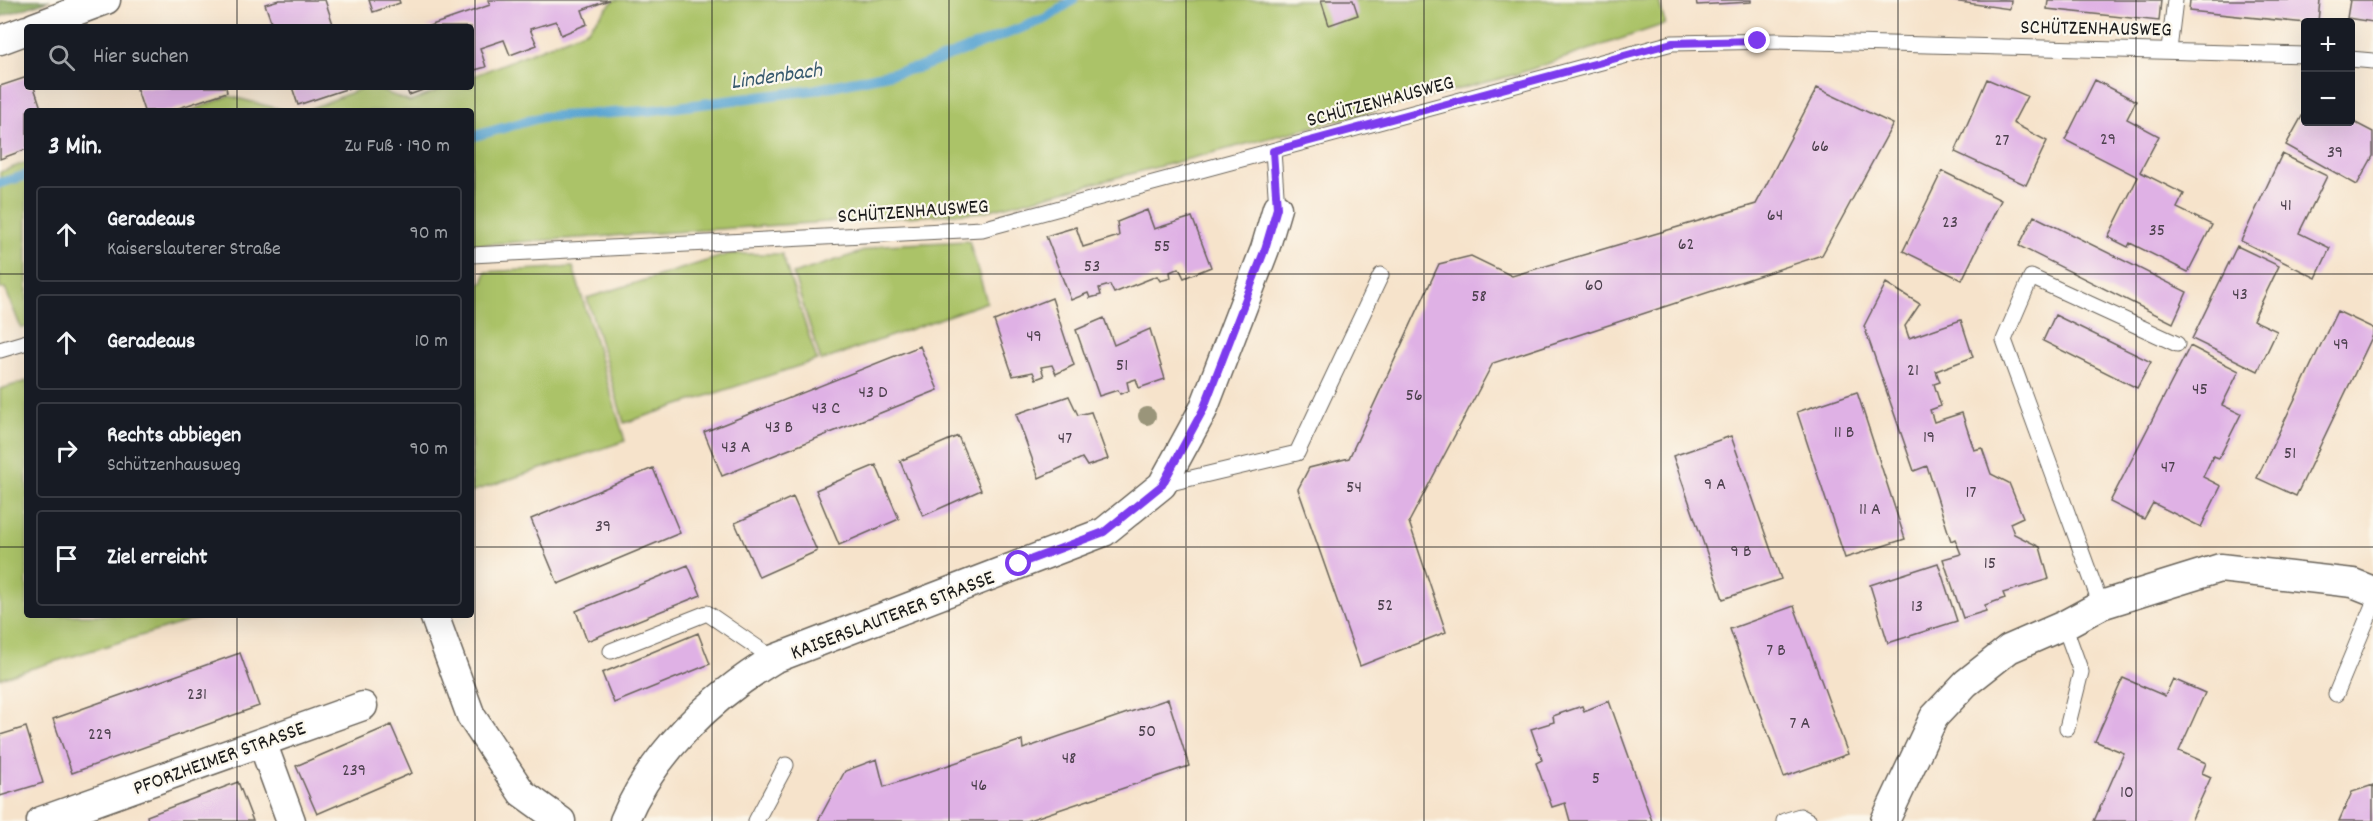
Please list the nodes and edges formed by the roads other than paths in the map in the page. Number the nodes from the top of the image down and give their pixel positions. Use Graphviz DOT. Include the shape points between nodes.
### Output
graph roads {
  1 [pos="106,0"];
  2 [pos="2175,0"];
  3 [pos="42,24"];
  4 [pos="24,31"];
  5 [pos="0,40"];
  6 [pos="2169,50"];
  7 [pos="2301,55"];
  8 [pos="2355,60"];
  9 [pos="2373,62"];
  10 [pos="1273,151"];
  11 [pos="1277,208"];
  12 [pos="474,255"];
  13 [pos="1381,275"];
  14 [pos="24,343"];
  15 [pos="2177,344"];
  16 [pos="0,350"];
  17 [pos="1162,485"];
  18 [pos="2373,591"];
  19 [pos="2101,605"];
  20 [pos="2373,605"];
  21 [pos="435,618"];
  22 [pos="2064,625"];
  23 [pos="611,651"];
  24 [pos="774,659"];
  25 [pos="2336,693"];
  26 [pos="363,706"];
  27 [pos="2067,728"];
  28 [pos="262,742"];
  29 [pos="786,765"];
  30 [pos="41,821"];
  31 [pos="291,821"];
  32 [pos="561,821"];
  33 [pos="624,821"];
  34 [pos="756,821"];
  35 [pos="1784,821"];
  36 [pos="1809,821"];
  37 [pos="1884,821"];
  1 -- 3 [label="street"];
  2 -- 6 [label="lane"];
  4 -- 5 [label="street"];
  6 -- 7 [label="lane, SCHÜTZENHAUSWEG"];
  6 -- 10 [label="lane, SCHÜTZENHAUSWEG" via="1776,40 1672,43"];
  8 -- 9 [label="lane"];
  10 -- 11 [label="lane"];
  10 -- 12 [label="lane, SCHÜTZENHAUSWEG" via="982,229"];
  11 -- 17 [label="street, KAISERSLAUTERER STRASSE" via="1203,410"];
  13 -- 17 [label="lane" via="1297,453"];
  14 -- 16 [label="lane"];
  15 -- 19 [label="lane" via="2031,277 2004,340"];
  17 -- 24 [label="street, KAISERSLAUTERER STRASSE" via="1104,532"];
  18 -- 19 [label="street" via="2353,583 2220,568"];
  19 -- 22 [label="street"];
  20 -- 25 [label="lane"];
  21 -- 32 [label="street" via="471,716 501,765 522,793"];
  22 -- 27 [label="lane" via="2080,672"];
  22 -- 37 [label="street" via="2009,649 1966,683 1934,717"];
  23 -- 24 [label="lane" via="707,613"];
  24 -- 33 [label="street, KAISERSLAUTERER STRASSE" via="749,674 678,736 635,794"];
  26 -- 28 [label="street, PFORZHEIMER STRASSE"];
  28 -- 30 [label="street, PFORZHEIMER STRASSE"];
  28 -- 31 [label="street"];
  29 -- 34 [label="lane"];
  35 -- 36 [label="lane" via="1800,816"];
}
